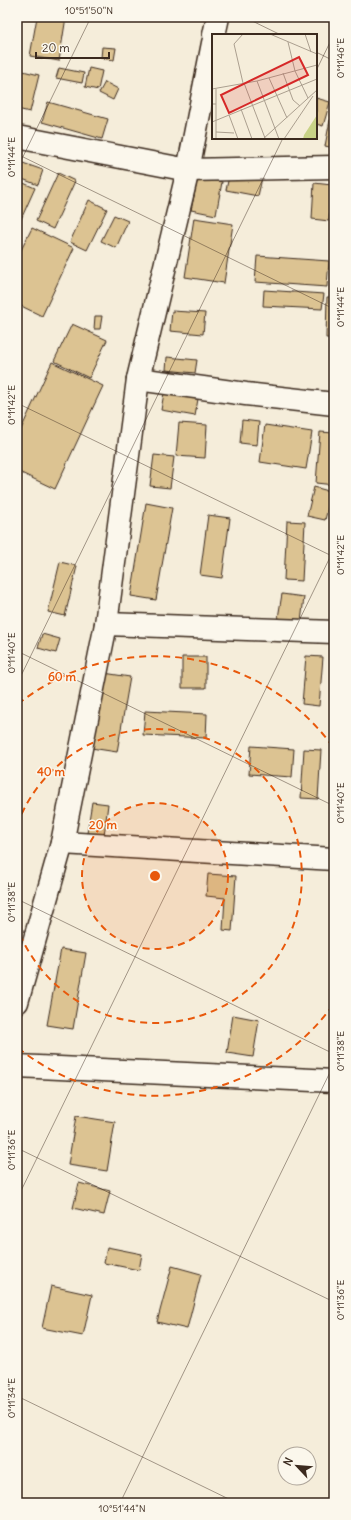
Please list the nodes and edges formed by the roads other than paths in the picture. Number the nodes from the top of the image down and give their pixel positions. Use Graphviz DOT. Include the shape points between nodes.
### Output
graph roads {
  1 [pos="218,17"];
  2 [pos="214,34"];
  3 [pos="212,48"];
  4 [pos="17,137"];
  5 [pos="334,167"];
  6 [pos="188,170"];
  7 [pos="138,379"];
  8 [pos="334,404"];
  9 [pos="106,624"];
  10 [pos="334,632"];
  11 [pos="62,843"];
  12 [pos="334,859"];
  13 [pos="17,1002"];
  14 [pos="17,1066"];
  15 [pos="334,1081"];
  1 -- 2 [label="street"];
  3 -- 6 [label="street"];
  4 -- 6 [label="street"];
  5 -- 6 [label="street"];
  6 -- 7 [label="street"];
  7 -- 8 [label="street"];
  7 -- 9 [label="street"];
  9 -- 10 [label="street"];
  9 -- 11 [label="street"];
  11 -- 12 [label="street"];
  11 -- 13 [label="street"];
  14 -- 15 [label="street"];
}
